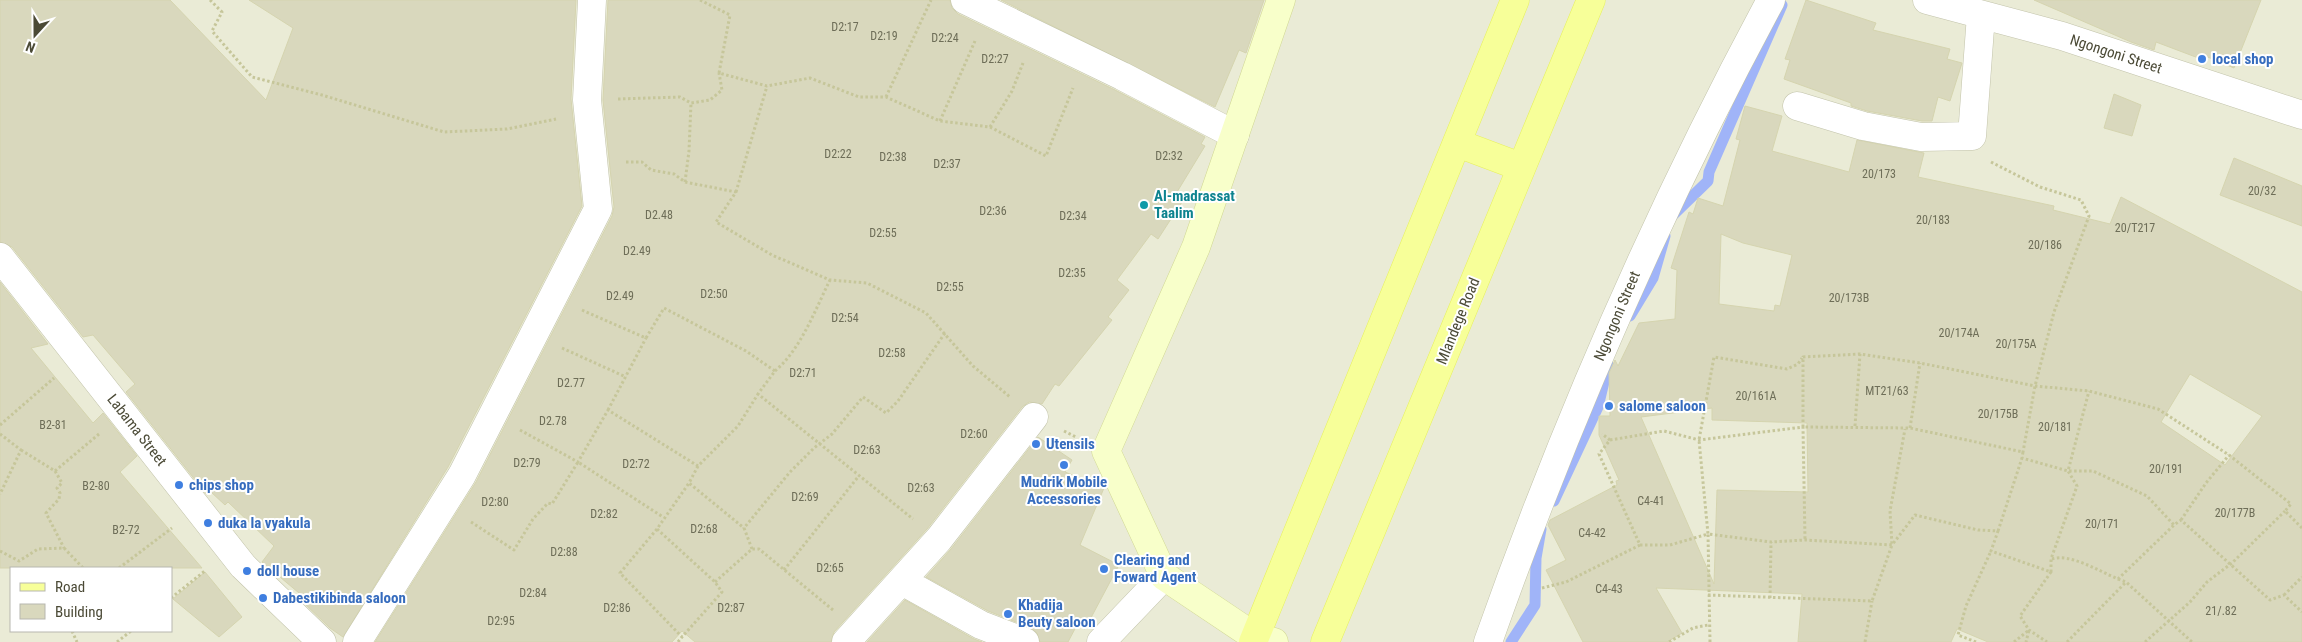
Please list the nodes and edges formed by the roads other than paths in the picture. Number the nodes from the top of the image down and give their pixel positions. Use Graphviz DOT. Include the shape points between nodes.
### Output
graph roads {
  1 [pos="592,0"];
  2 [pos="1281,0"];
  3 [pos="1515,0"];
  4 [pos="1591,0"];
  5 [pos="1771,0"];
  6 [pos="1927,0"];
  7 [pos="976,6"];
  8 [pos="1982,15"];
  9 [pos="1797,106"];
  10 [pos="2302,115"];
  11 [pos="1235,135"];
  12 [pos="1457,143"];
  13 [pos="1521,167"];
  14 [pos="0,257"];
  15 [pos="1034,417"];
  16 [pos="1164,576"];
  17 [pos="902,581"];
  18 [pos="851,636"];
  19 [pos="1261,640"];
  20 [pos="322,642"];
  21 [pos="357,642"];
  22 [pos="1025,642"];
  23 [pos="1101,642"];
  24 [pos="1325,642"];
  25 [pos="1488,642"];
  1 -- 21 [label="street" via="587,107 598,209 493,415 443,505"];
  2 -- 11 [label="street"];
  3 -- 12 [label="main road"];
  4 -- 13 [label="main road, Mlandege Road"];
  5 -- 25 [label="street, Ngongoni Street" via="1650,238 1578,408"];
  6 -- 8 [label="street, Ngongoni Street"];
  7 -- 11 [label="street"];
  8 -- 9 [label="street" via="1972,136 1921,137 1863,126"];
  8 -- 10 [label="street, Ngongoni Street" via="2062,36"];
  11 -- 16 [label="street" via="1196,247 1106,451"];
  12 -- 13 [label="main road"];
  12 -- 19 [label="main road"];
  13 -- 24 [label="main road, Mlandege Road"];
  14 -- 20 [label="street, Labama Street" via="243,566"];
  15 -- 17 [label="street"];
  16 -- 19 [label="street"];
  16 -- 23 [label="street"];
  17 -- 18 [label="street"];
  17 -- 22 [label="street" via="981,625"];
}
